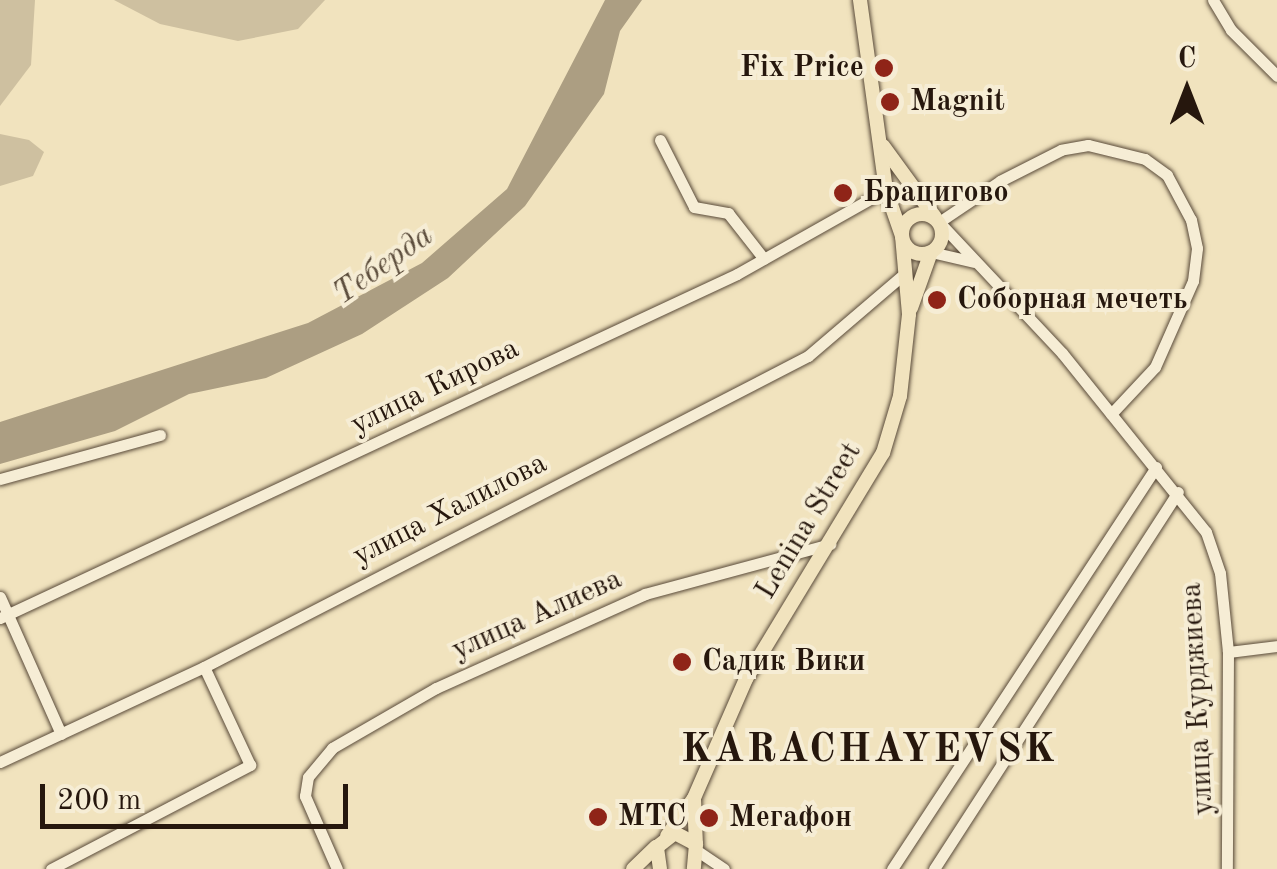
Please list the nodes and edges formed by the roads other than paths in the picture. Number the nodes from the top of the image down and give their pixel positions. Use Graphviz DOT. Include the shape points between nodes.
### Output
graph roads {
  1 [pos="860,0"];
  2 [pos="1214,0"];
  3 [pos="1277,76"];
  4 [pos="878,136"];
  5 [pos="660,140"];
  6 [pos="886,190"];
  7 [pos="938,222"];
  8 [pos="902,236"];
  9 [pos="931,252"];
  10 [pos="764,258"];
  11 [pos="982,266"];
  12 [pos="904,274"];
  13 [pos="909,314"];
  14 [pos="1111,414"];
  15 [pos="160,435"];
  16 [pos="1156,467"];
  17 [pos="0,479"];
  18 [pos="1178,492"];
  19 [pos="830,544"];
  20 [pos="0,596"];
  21 [pos="4,617"];
  22 [pos="1277,646"];
  23 [pos="1228,652"];
  24 [pos="204,666"];
  25 [pos="61,734"];
  26 [pos="0,762"];
  27 [pos="694,798"];
  28 [pos="662,841"];
  29 [pos="698,848"];
  30 [pos="51,869"];
  31 [pos="336,869"];
  32 [pos="632,869"];
  33 [pos="660,869"];
  34 [pos="694,869"];
  35 [pos="724,869"];
  36 [pos="892,869"];
  37 [pos="934,869"];
  38 [pos="1227,869"];
  1 -- 4 [label="main road, Lenina Street"];
  2 -- 3 [label="street" via="1231,30"];
  4 -- 6 [label="main road, Lenina Street"];
  4 -- 7 [label="main road, Lenina Street"];
  5 -- 10 [label="street" via="694,208 728,213"];
  6 -- 8 [label="main road, Lenina Street"];
  6 -- 10 [label="street, улица Кирова"];
  7 -- 8 [label="main road" via="917,215"];
  7 -- 9 [label="main road" via="942,236"];
  7 -- 11 [label="street, улица Курджиева"];
  7 -- 14 [label="street" via="1060,150 1114,150 1146,159 1167,175 1191,220 1193,281 1154,367"];
  8 -- 9 [label="main road" via="912,252"];
  8 -- 12 [label="main road, Lenina Street"];
  9 -- 11 [label="street"];
  9 -- 13 [label="main road, Lenina Street"];
  10 -- 21 [label="street, улица Кирова"];
  11 -- 14 [label="street, улица Курджиева"];
  12 -- 13 [label="main road, Lenina Street"];
  12 -- 24 [label="street, улица Халилова" via="808,356"];
  13 -- 19 [label="main road, Lenina Street" via="906,366 883,453"];
  14 -- 16 [label="street, улица Курджиева"];
  15 -- 17 [label="street"];
  16 -- 18 [label="street, улица Курджиева"];
  16 -- 36 [label="street"];
  18 -- 23 [label="street, улица Курджиева" via="1203,529 1220,573"];
  18 -- 37 [label="street"];
  19 -- 27 [label="main road, Lenina Street" via="746,678"];
  19 -- 31 [label="street, улица Алиева" via="645,594 446,683 332,748 308,777 305,796"];
  20 -- 21 [label="street"];
  21 -- 25 [label="street"];
  22 -- 23 [label="street"];
  23 -- 38 [label="street, улица Курджиева"];
  24 -- 25 [label="street, улица Халилова"];
  24 -- 30 [label="street" via="250,764"];
  25 -- 26 [label="street, улица Халилова"];
  27 -- 28 [label="main road, Lenina Street"];
  27 -- 29 [label="main road, Lenina Street"];
  28 -- 29 [label="main road" via="684,834"];
  28 -- 32 [label="main road, Lenina Street"];
  28 -- 33 [label="main road"];
  29 -- 34 [label="main road, Lenina Street"];
  29 -- 35 [label="street"];
}
